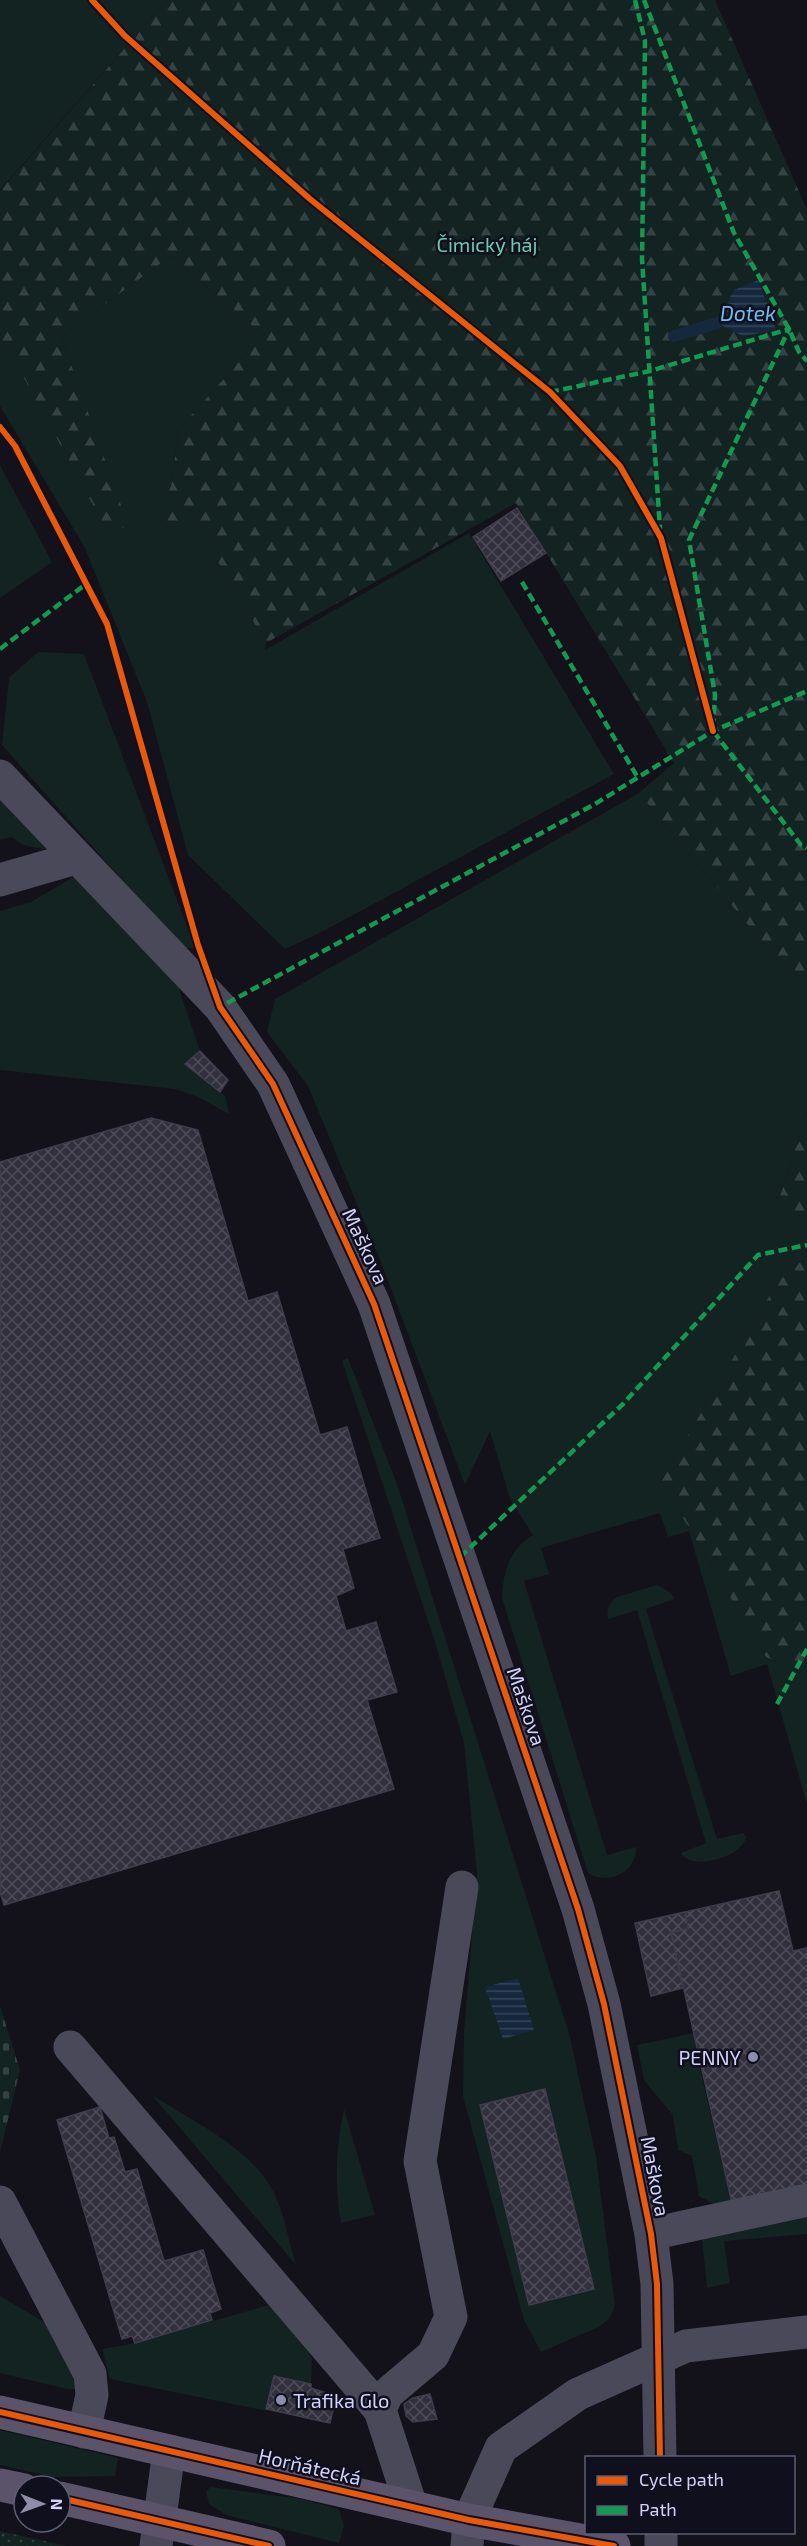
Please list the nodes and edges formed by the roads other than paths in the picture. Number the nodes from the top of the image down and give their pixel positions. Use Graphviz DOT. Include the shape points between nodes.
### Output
graph roads {
  1 [pos="0,776"];
  2 [pos="76,858"];
  3 [pos="0,880"];
  4 [pos="462,1887"];
  5 [pos="70,2047"];
  6 [pos="807,2200"];
  7 [pos="0,2202"];
  8 [pos="651,2234"];
  9 [pos="807,2332"];
  10 [pos="659,2356"];
  11 [pos="380,2410"];
  12 [pos="0,2412"];
  13 [pos="84,2432"];
  14 [pos="169,2451"];
  15 [pos="660,2456"];
  16 [pos="72,2502"];
  17 [pos="411,2506"];
  18 [pos="468,2533"];
  19 [pos="158,2534"];
  20 [pos="269,2546"];
  21 [pos="614,2546"];
  1 -- 2 [label="street, Maškova"];
  2 -- 3 [label="street"];
  2 -- 8 [label="street, Maškova" via="220,1007 273,1084 374,1304 578,1909 604,2004"];
  4 -- 11 [label="street" via="420,2161 451,2317 434,2355 387,2394"];
  5 -- 11 [label="street"];
  6 -- 8 [label="street"];
  7 -- 13 [label="street" via="90,2374 92,2396"];
  8 -- 10 [label="street, Maškova"];
  9 -- 10 [label="street" via="686,2346"];
  10 -- 15 [label="street, Maškova"];
  10 -- 18 [label="street" via="578,2394 501,2448"];
  11 -- 17 [label="street"];
  12 -- 13 [label="main road, Horňátecká"];
  13 -- 14 [label="main road, Horňátecká"];
  14 -- 17 [label="main road, Horňátecká"];
  14 -- 19 [label="street"];
  16 -- 19 [label="main road"];
  17 -- 18 [label="main road, Horňátecká"];
  18 -- 21 [label="main road, Horňátecká"];
  19 -- 20 [label="main road"];
}
